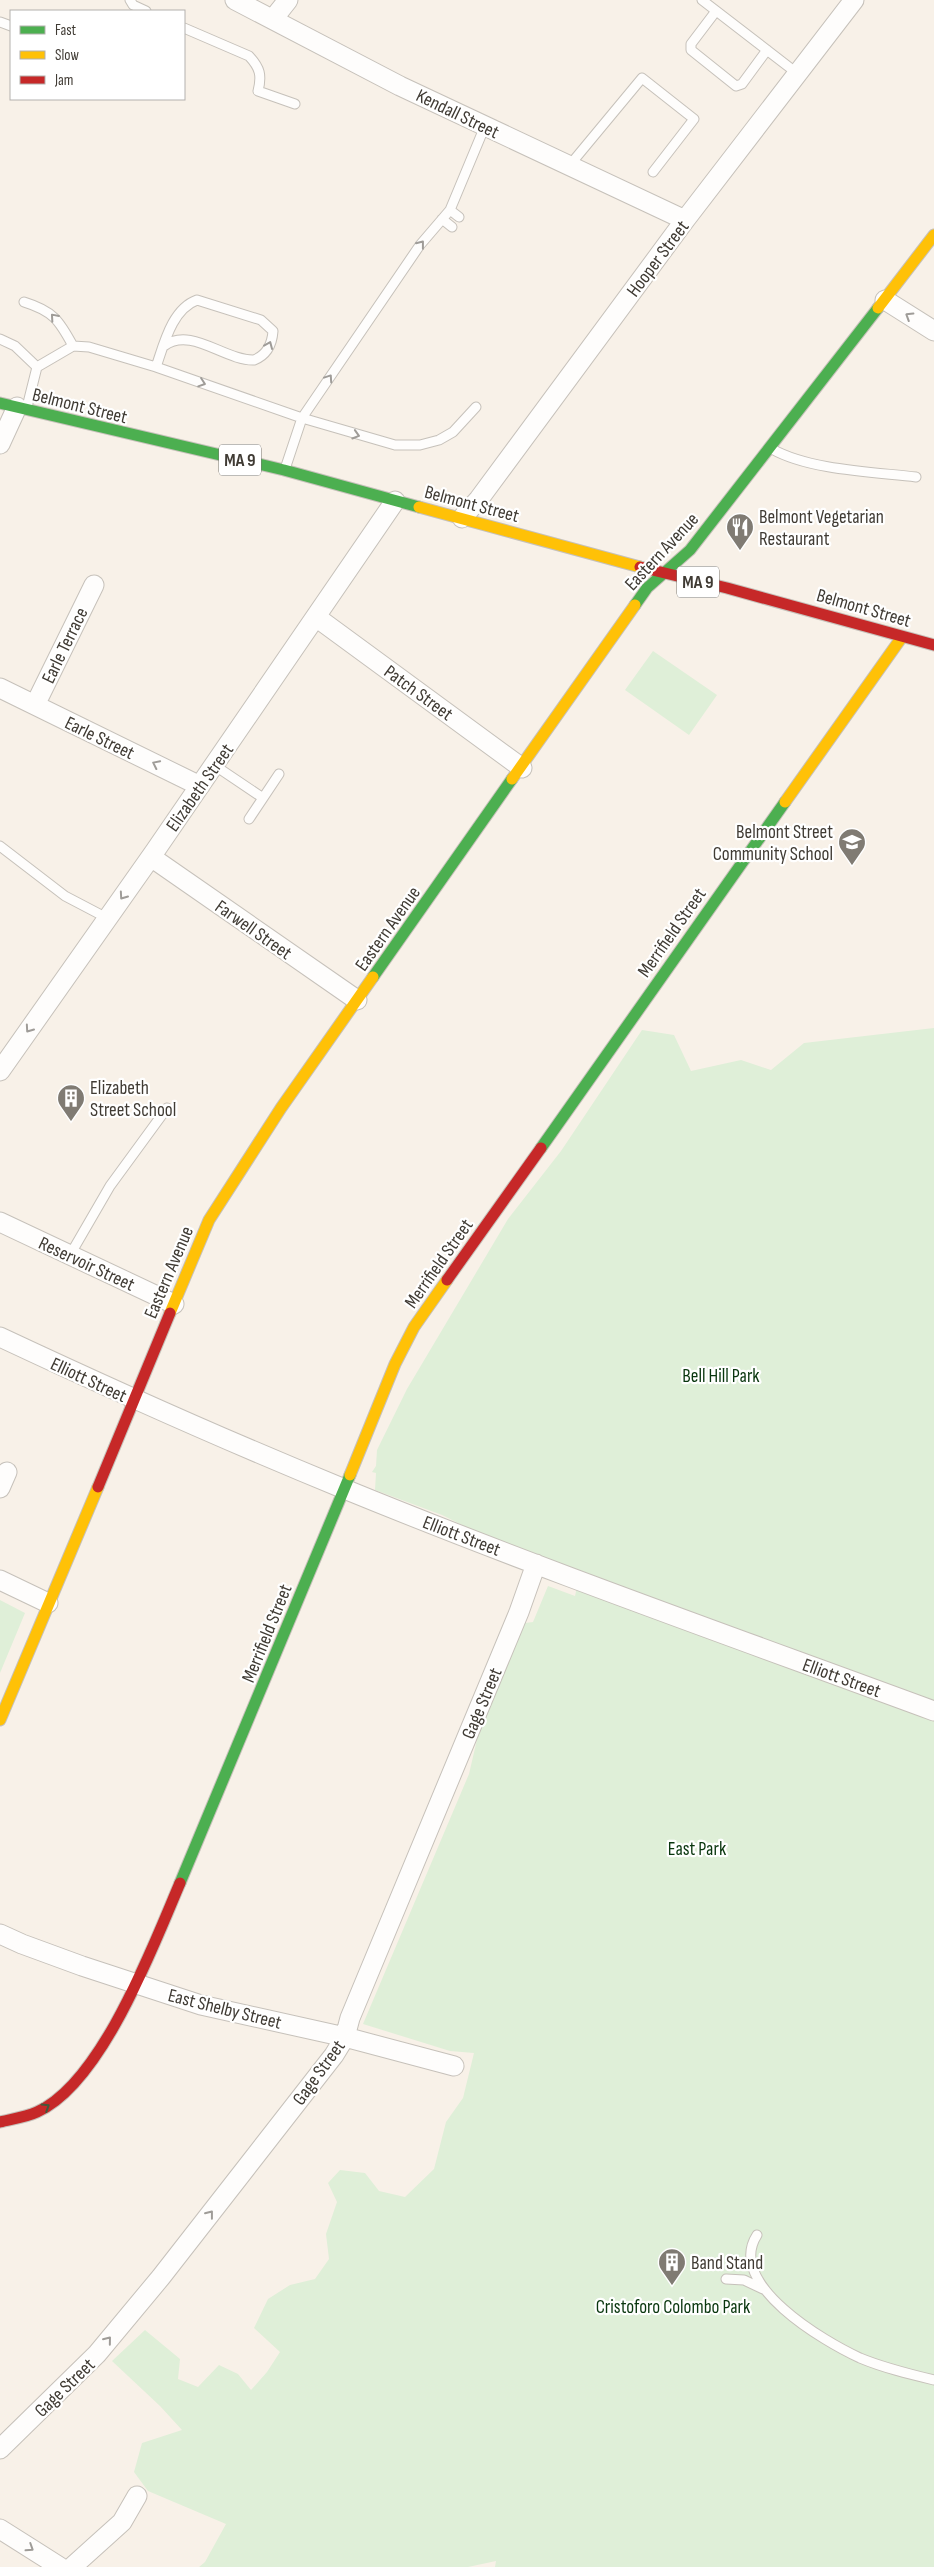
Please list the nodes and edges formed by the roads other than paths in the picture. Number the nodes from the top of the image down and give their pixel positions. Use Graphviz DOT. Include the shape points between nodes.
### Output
graph roads {
  1 [pos="235,0"];
  2 [pos="288,0"];
  3 [pos="702,0"];
  4 [pos="854,0"];
  5 [pos="131,5"];
  6 [pos="144,10"];
  7 [pos="716,10"];
  8 [pos="273,19"];
  9 [pos="185,28"];
  10 [pos="767,50"];
  11 [pos="798,74"];
  12 [pos="294,104"];
  13 [pos="485,126"];
  14 [pos="568,166"];
  15 [pos="653,172"];
  16 [pos="450,210"];
  17 [pos="459,218"];
  18 [pos="442,219"];
  19 [pos="685,220"];
  20 [pos="452,227"];
  21 [pos="934,235"];
  22 [pos="885,300"];
  23 [pos="24,302"];
  24 [pos="934,331"];
  25 [pos="0,339"];
  26 [pos="73,346"];
  27 [pos="164,346"];
  28 [pos="156,367"];
  29 [pos="37,368"];
  30 [pos="14,406"];
  31 [pos="476,407"];
  32 [pos="302,418"];
  33 [pos="0,444"];
  34 [pos="769,448"];
  35 [pos="284,470"];
  36 [pos="916,478"];
  37 [pos="395,501"];
  38 [pos="462,518"];
  39 [pos="664,574"];
  40 [pos="94,585"];
  41 [pos="316,617"];
  42 [pos="902,637"];
  43 [pos="934,645"];
  44 [pos="0,688"];
  45 [pos="35,705"];
  46 [pos="214,765"];
  47 [pos="522,768"];
  48 [pos="279,774"];
  49 [pos="200,786"];
  50 [pos="263,798"];
  51 [pos="249,819"];
  52 [pos="0,846"];
  53 [pos="151,857"];
  54 [pos="107,918"];
  55 [pos="357,1000"];
  56 [pos="0,1070"];
  57 [pos="167,1108"];
  58 [pos="0,1222"];
  59 [pos="70,1255"];
  60 [pos="174,1304"];
  61 [pos="0,1338"];
  62 [pos="134,1399"];
  63 [pos="344,1489"];
  64 [pos="536,1564"];
  65 [pos="0,1580"];
  66 [pos="48,1603"];
  67 [pos="934,1711"];
  68 [pos="0,1720"];
  69 [pos="0,1934"];
  70 [pos="136,1984"];
  71 [pos="345,2037"];
  72 [pos="454,2066"];
  73 [pos="0,2122"];
  74 [pos="757,2235"];
  75 [pos="726,2279"];
  76 [pos="765,2290"];
  77 [pos="934,2380"];
  78 [pos="0,2449"];
  79 [pos="136,2496"];
  80 [pos="0,2529"];
  81 [pos="60,2567"];
  82 [pos="72,2567"];
  1 -- 8 [label="street, Kendall Street"];
  2 -- 8 [label="street"];
  3 -- 7 [label="lane"];
  4 -- 11 [label="street, Hooper Street"];
  5 -- 6 [label="lane"];
  7 -- 10 [label="lane"];
  7 -- 10 [label="lane" via="691,44 691,50 736,86 742,84"];
  8 -- 13 [label="street, Kendall Street" via="400,86"];
  9 -- 12 [label="lane" via="249,56 262,77 258,91"];
  10 -- 11 [label="lane"];
  11 -- 19 [label="street, Hooper Street"];
  13 -- 14 [label="street, Kendall Street"];
  13 -- 16 [label="lane"];
  14 -- 15 [label="lane" via="642,78 694,119"];
  14 -- 19 [label="street, Kendall Street"];
  16 -- 17 [label="lane"];
  16 -- 18 [label="lane"];
  18 -- 20 [label="lane"];
  32 -- 18 [label="lane, one-way" via="420,245"];
  19 -- 38 [label="street, Hooper Street"];
  21 -- 22 [label="main road, Eastern Avenue"];
  24 -- 22 [label="street, one-way"];
  22 -- 34 [label="main road, Eastern Avenue"];
  26 -- 23 [label="lane, one-way" via="47,310"];
  25 -- 29 [label="lane" via="15,346"];
  26 -- 28 [label="lane" via="89,347"];
  26 -- 29 [label="lane"];
  27 -- 27 [label="lane, one-way" via="184,339 254,360 268,349 273,331 262,320 197,300 179,313"];
  27 -- 28 [label="lane"];
  28 -- 32 [label="lane, one-way"];
  29 -- 30 [label="lane"];
  30 -- 33 [label="street"];
  30 -- 35 [label="main road, Belmont Street / MA 9"];
  32 -- 31 [label="lane, one-way" via="395,445 420,444 453,432"];
  32 -- 35 [label="lane"];
  34 -- 36 [label="lane" via="801,460"];
  34 -- 39 [label="main road, Eastern Avenue" via="690,550"];
  35 -- 37 [label="main road, Belmont Street / MA 9"];
  37 -- 38 [label="main road, Belmont Street / MA 9"];
  37 -- 41 [label="street, Elizabeth Street"];
  38 -- 39 [label="main road, Belmont Street / MA 9"];
  39 -- 42 [label="main road, Belmont Street / MA 9" via="727,588"];
  39 -- 47 [label="main road, Eastern Avenue" via="647,588"];
  40 -- 45 [label="street, Earle Terrace"];
  41 -- 46 [label="street, Elizabeth Street"];
  41 -- 47 [label="street, Patch Street"];
  42 -- 43 [label="main road, Belmont Street / MA 9"];
  42 -- 63 [label="main road, Merrifield Street" via="414,1327 395,1364"];
  44 -- 45 [label="street, Earle Street"];
  49 -- 45 [label="street, Earle Street, one-way"];
  46 -- 49 [label="street, Elizabeth Street"];
  46 -- 50 [label="lane"];
  47 -- 55 [label="main road, Eastern Avenue"];
  48 -- 50 [label="lane"];
  49 -- 53 [label="street, Elizabeth Street"];
  50 -- 51 [label="lane"];
  52 -- 54 [label="lane" via="65,896"];
  53 -- 54 [label="street, Elizabeth Street, one-way"];
  53 -- 55 [label="street, Farwell Street"];
  54 -- 56 [label="street, Elizabeth Street, one-way"];
  55 -- 60 [label="main road, Eastern Avenue" via="281,1108 209,1220"];
  57 -- 59 [label="lane" via="110,1186"];
  58 -- 59 [label="street, Reservoir Street"];
  59 -- 60 [label="street, Reservoir Street"];
  60 -- 62 [label="main road, Eastern Avenue"];
  61 -- 62 [label="street, Elliott Street"];
  62 -- 63 [label="street, Elliott Street"];
  62 -- 66 [label="main road, Eastern Avenue"];
  63 -- 64 [label="street, Elliott Street"];
  63 -- 70 [label="main road, Merrifield Street" via="211,1812"];
  64 -- 67 [label="street, Elliott Street"];
  64 -- 71 [label="street, Gage Street"];
  65 -- 66 [label="street"];
  66 -- 68 [label="main road, Eastern Avenue"];
  69 -- 70 [label="street, East Shelby Street"];
  70 -- 71 [label="street, East Shelby Street" via="201,2005"];
  73 -- 70 [label="main road, Merrifield Street, one-way" via="37,2112 60,2096 98,2053"];
  71 -- 72 [label="street, East Shelby Street"];
  78 -- 71 [label="street, Gage Street, one-way" via="97,2354 268,2140"];
  74 -- 76 [label="lane" via="752,2242 752,2259"];
  75 -- 76 [label="lane" via="750,2282"];
  76 -- 77 [label="lane" via="806,2327 850,2352 886,2368"];
  79 -- 82 [label="street" via="122,2522"];
  80 -- 81 [label="street, one-way"];
}
